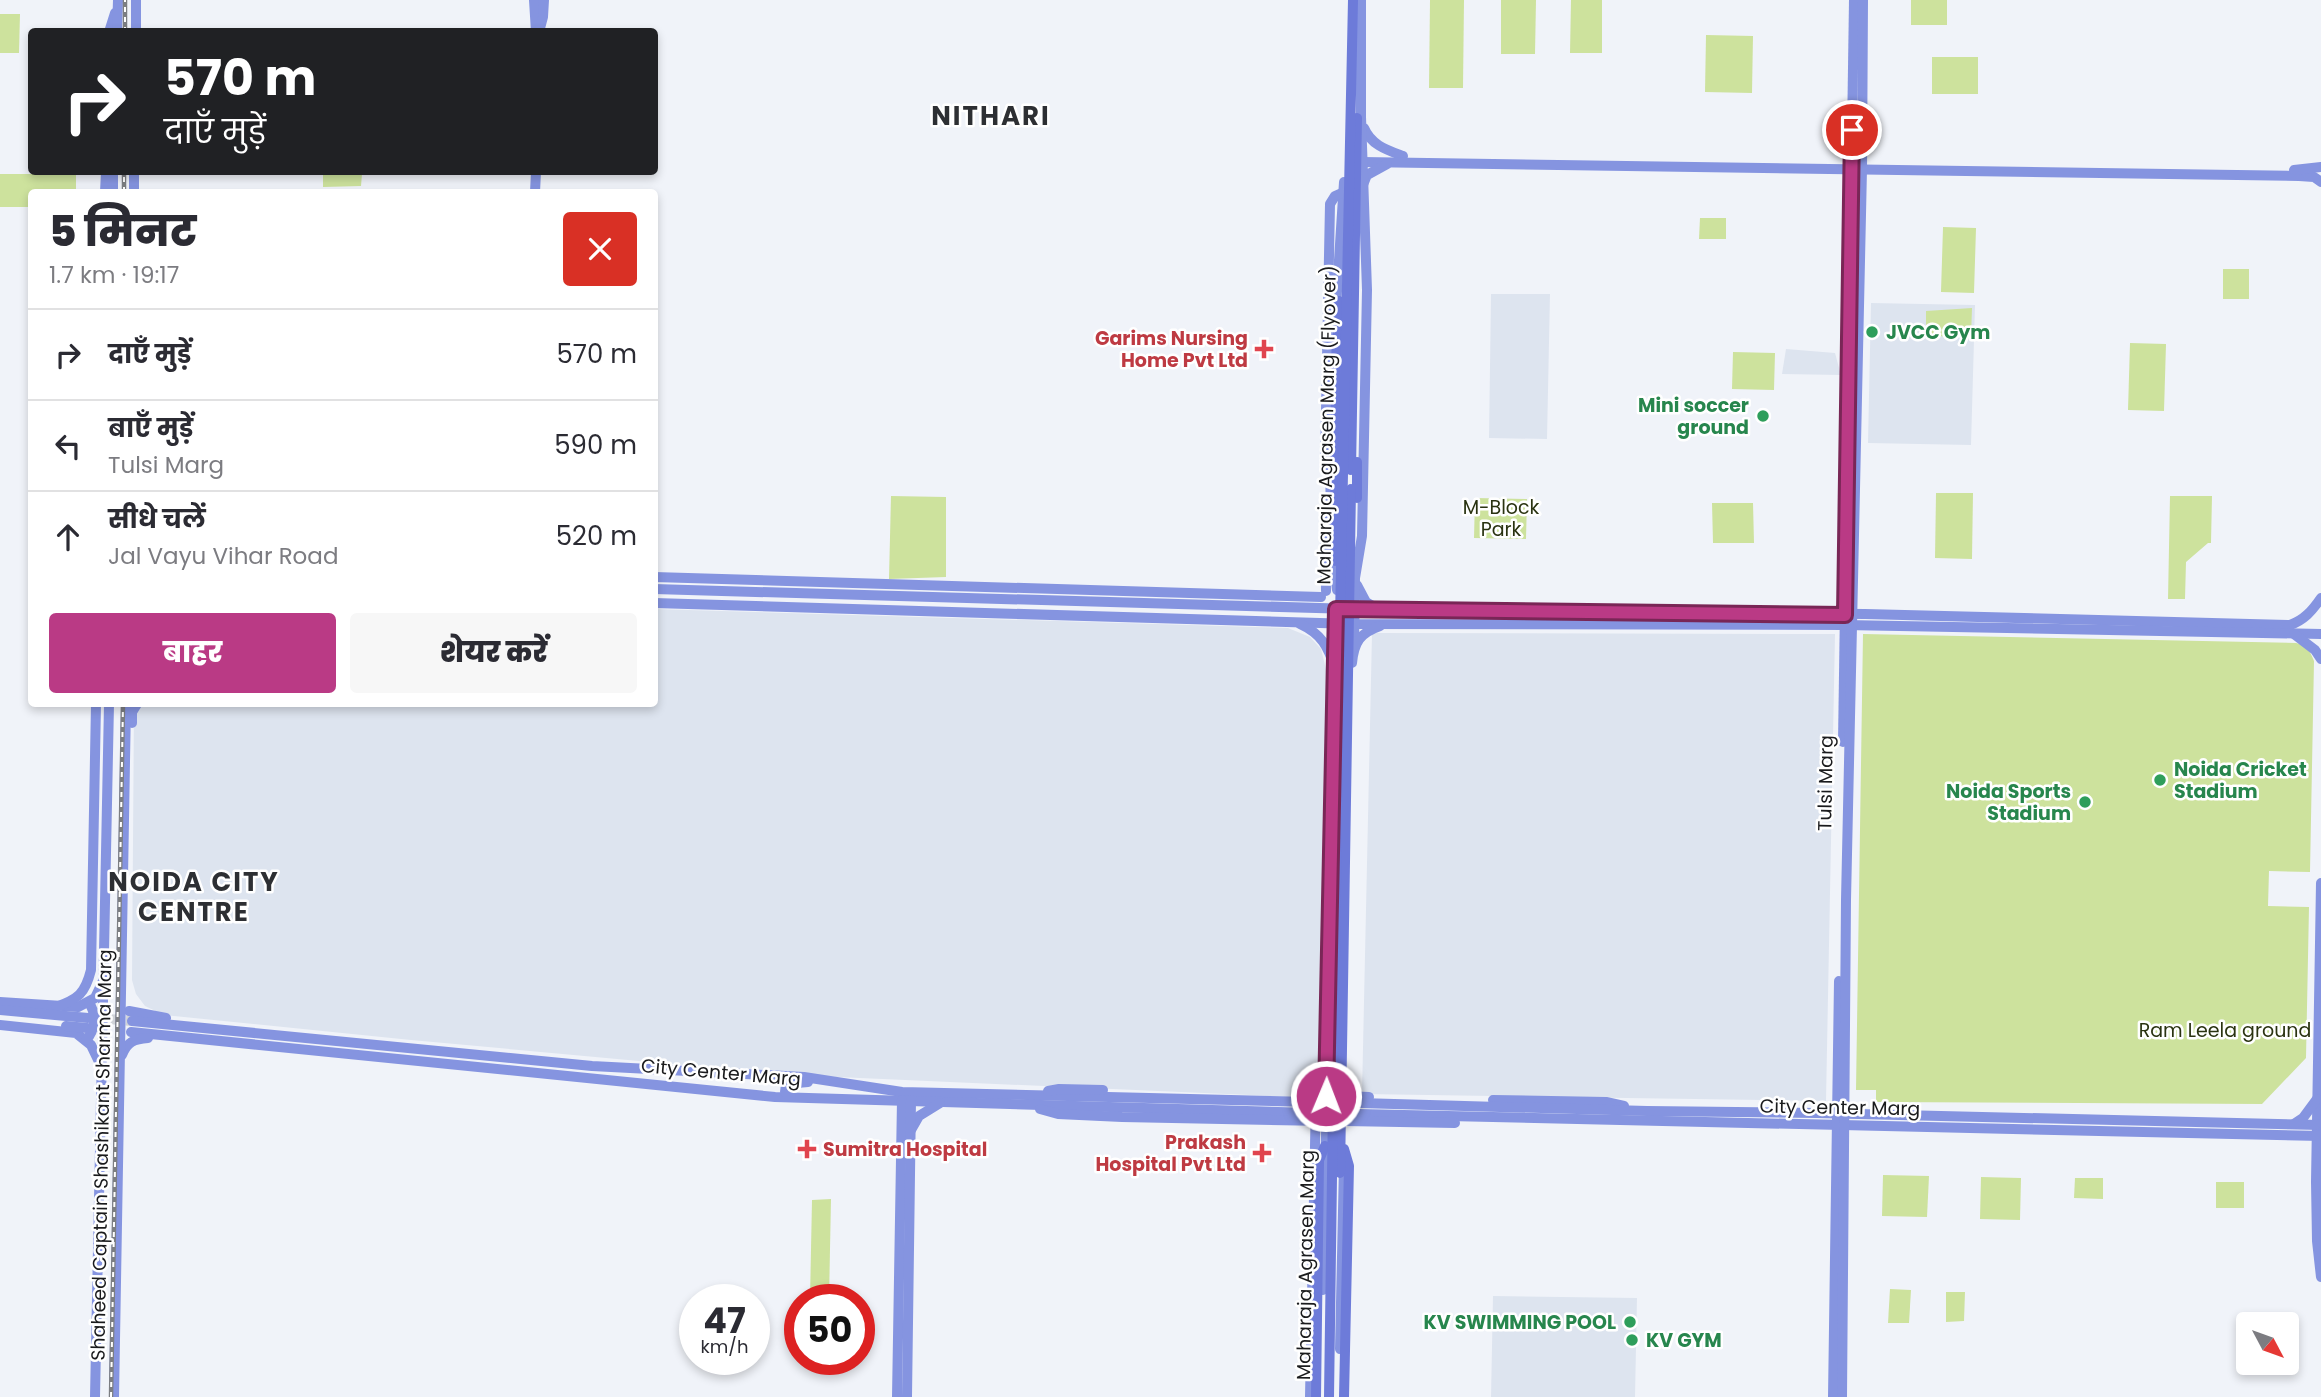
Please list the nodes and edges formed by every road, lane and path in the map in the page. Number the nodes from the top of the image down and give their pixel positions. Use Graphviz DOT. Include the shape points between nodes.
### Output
graph roads {
  1 [pos="136,0"];
  2 [pos="534,0"];
  3 [pos="544,0"];
  4 [pos="1360,0"];
  5 [pos="1854,0"];
  6 [pos="1863,0"];
  7 [pos="1348,2"];
  8 [pos="117,5"];
  9 [pos="110,28"];
  10 [pos="117,28"];
  11 [pos="136,28"];
  12 [pos="538,28"];
  13 [pos="539,28"];
  14 [pos="1361,117"];
  15 [pos="1362,159"];
  16 [pos="1399,159"];
  17 [pos="1857,166"];
  18 [pos="1830,169"];
  19 [pos="2319,174"];
  20 [pos="1852,181"];
  21 [pos="1362,187"];
  22 [pos="1344,192"];
  23 [pos="1355,235"];
  24 [pos="1346,264"];
  25 [pos="1335,575"];
  26 [pos="658,577"];
  27 [pos="1355,578"];
  28 [pos="658,589"];
  29 [pos="1323,594"];
  30 [pos="2321,598"];
  31 [pos="658,603"];
  32 [pos="1293,607"];
  33 [pos="1333,609"];
  34 [pos="1356,609"];
  35 [pos="1378,609"];
  36 [pos="1849,620"];
  37 [pos="1294,621"];
  38 [pos="1332,622"];
  39 [pos="1387,623"];
  40 [pos="1355,624"];
  41 [pos="1825,625"];
  42 [pos="2292,633"];
  43 [pos="2321,634"];
  44 [pos="1354,648"];
  45 [pos="1845,648"];
  46 [pos="2321,659"];
  47 [pos="1335,668"];
  48 [pos="96,707"];
  49 [pos="108,707"];
  50 [pos="126,707"];
  51 [pos="134,707"];
  52 [pos="125,761"];
  53 [pos="2321,883"];
  54 [pos="1843,900"];
  55 [pos="1348,918"];
  56 [pos="1330,920"];
  57 [pos="104,978"];
  58 [pos="122,993"];
  59 [pos="0,1002"];
  60 [pos="89,1003"];
  61 [pos="56,1007"];
  62 [pos="0,1010"];
  63 [pos="129,1011"];
  64 [pos="0,1019"];
  65 [pos="0,1025"];
  66 [pos="132,1027"];
  67 [pos="86,1040"];
  68 [pos="126,1045"];
  69 [pos="119,1058"];
  70 [pos="477,1060"];
  71 [pos="103,1069"];
  72 [pos="770,1074"];
  73 [pos="815,1080"];
  74 [pos="743,1093"];
  75 [pos="1841,1093"];
  76 [pos="1345,1096"];
  77 [pos="791,1097"];
  78 [pos="1317,1098"];
  79 [pos="2318,1098"];
  80 [pos="906,1100"];
  81 [pos="944,1101"];
  82 [pos="1359,1103"];
  83 [pos="1817,1113"];
  84 [pos="1359,1114"];
  85 [pos="1867,1114"];
  86 [pos="1647,1116"];
  87 [pos="1317,1118"];
  88 [pos="1841,1119"];
  89 [pos="1345,1121"];
  90 [pos="1823,1124"];
  91 [pos="2294,1124"];
  92 [pos="2319,1130"];
  93 [pos="910,1133"];
  94 [pos="2298,1136"];
  95 [pos="1836,1141"];
  96 [pos="1325,1146"];
  97 [pos="1344,1149"];
  98 [pos="2317,1155"];
  99 [pos="98,1227"];
  100 [pos="1342,1228"];
  101 [pos="1324,1229"];
  102 [pos="116,1230"];
  103 [pos="2321,1277"];
  104 [pos="115,1300"];
  105 [pos="95,1301"];
  106 [pos="95,1397"];
  107 [pos="114,1397"];
  108 [pos="897,1397"];
  109 [pos="907,1397"];
  110 [pos="1310,1397"];
  111 [pos="1318,1397"];
  112 [pos="1329,1397"];
  113 [pos="1340,1397"];
  114 [pos="1833,1397"];
  115 [pos="1842,1397"];
  1 -- 11 [label="street"];
  2 -- 12 [label="street"];
  3 -- 13 [label="street"];
  4 -- 14 [label="street" via="1366,24"];
  4 -- 23 [label="main road, Maharaja Agrasen Marg (Flyover)"];
  5 -- 17 [label="street"];
  6 -- 17 [label="street"];
  7 -- 22 [label="street"];
  7 -- 24 [label="main road, Maharaja Agrasen Marg (Flyover)"];
  8 -- 9 [label="street"];
  8 -- 10 [label="street"];
  14 -- 15 [label="street"];
  14 -- 16 [label="street" via="1368,137"];
  15 -- 16 [label="street"];
  15 -- 21 [label="street"];
  16 -- 17 [label="street"];
  16 -- 18 [label="street"];
  16 -- 21 [label="street" via="1367,175"];
  17 -- 18 [label="street"];
  17 -- 19 [label="street"];
  17 -- 20 [label="street, Tulsi Marg"];
  17 -- 36 [label="street, Tulsi Marg"];
  18 -- 20 [label="street"];
  20 -- 36 [label="street, Tulsi Marg"];
  21 -- 27 [label="street" via="1367,290 1362,536"];
  22 -- 25 [label="street" via="1332,374 1329,512"];
  22 -- 29 [label="street" via="1330,204"];
  23 -- 27 [label="main road" via="1361,266"];
  23 -- 113 [label="main road, Maharaja Agrasen Marg (Flyover)"];
  24 -- 25 [label="main road" via="1339,295"];
  24 -- 112 [label="main road, Maharaja Agrasen Marg (Flyover)"];
  25 -- 29 [label="street"];
  25 -- 33 [label="street"];
  26 -- 29 [label="street"];
  27 -- 34 [label="street, Maharaja Agrasen Marg"];
  27 -- 35 [label="street" via="1366,602"];
  28 -- 32 [label="street"];
  29 -- 32 [label="street" via="1317,601"];
  30 -- 36 [label="street" via="2311,612 2290,625"];
  31 -- 37 [label="street"];
  32 -- 33 [label="street"];
  33 -- 34 [label="street"];
  33 -- 38 [label="street"];
  34 -- 35 [label="street"];
  34 -- 40 [label="street, Maharaja Agrasen Marg"];
  35 -- 36 [label="street"];
  36 -- 41 [label="street"];
  36 -- 42 [label="street"];
  36 -- 45 [label="street, Tulsi Marg"];
  36 -- 54 [label="street, Tulsi Marg"];
  37 -- 38 [label="street"];
  37 -- 47 [label="street" via="1313,630 1326,644"];
  38 -- 40 [label="street"];
  38 -- 47 [label="street"];
  39 -- 40 [label="street"];
  39 -- 41 [label="street"];
  39 -- 44 [label="street" via="1361,635"];
  40 -- 44 [label="street, Maharaja Agrasen Marg"];
  41 -- 45 [label="street"];
  42 -- 43 [label="street"];
  42 -- 46 [label="street"];
  44 -- 55 [label="street, Maharaja Agrasen Marg"];
  45 -- 54 [label="street, Tulsi Marg"];
  47 -- 56 [label="street"];
  48 -- 61 [label="street" via="92,970 80,996"];
  49 -- 57 [label="street, Shaheed Captain Shashikant Sharma Marg"];
  50 -- 52 [label="street, Shaheed Captain Shashikant Sharma Marg"];
  51 -- 52 [label="street"];
  52 -- 58 [label="street, Shaheed Captain Shashikant Sharma Marg"];
  53 -- 79 [label="street"];
  54 -- 75 [label="street, Tulsi Marg"];
  55 -- 56 [label="street"];
  55 -- 76 [label="street, Maharaja Agrasen Marg"];
  56 -- 78 [label="street"];
  57 -- 60 [label="street"];
  57 -- 71 [label="street, Shaheed Captain Shashikant Sharma Marg"];
  58 -- 63 [label="street"];
  58 -- 69 [label="street, Shaheed Captain Shashikant Sharma Marg"];
  59 -- 61 [label="street"];
  60 -- 61 [label="street"];
  60 -- 67 [label="street" via="93,1020"];
  62 -- 64 [label="street" via="88,1023"];
  63 -- 68 [label="street"];
  63 -- 70 [label="street" via="239,1028 445,1045 463,1048"];
  65 -- 67 [label="street" via="69,1031"];
  66 -- 70 [label="street, City Center Marg"];
  67 -- 71 [label="street"];
  68 -- 69 [label="street"];
  68 -- 70 [label="street" via="149,1038 435,1067 461,1068"];
  69 -- 102 [label="street, Shaheed Captain Shashikant Sharma Marg"];
  70 -- 72 [label="street, City Center Marg"];
  70 -- 74 [label="street, City Center Marg"];
  71 -- 99 [label="street, Shaheed Captain Shashikant Sharma Marg"];
  72 -- 73 [label="street, City Center Marg"];
  72 -- 74 [label="street" via="771,1088"];
  73 -- 77 [label="street" via="786,1084 785,1092"];
  73 -- 78 [label="street, City Center Marg" via="902,1092 1034,1095 1059,1089"];
  74 -- 77 [label="street, City Center Marg"];
  75 -- 83 [label="street"];
  75 -- 85 [label="street"];
  75 -- 88 [label="street, Tulsi Marg"];
  76 -- 86 [label="street" via="1606,1102"];
  76 -- 89 [label="street, Maharaja Agrasen Marg"];
  77 -- 80 [label="street, City Center Marg"];
  78 -- 87 [label="street"];
  79 -- 91 [label="street"];
  79 -- 92 [label="street"];
  80 -- 81 [label="street, City Center Marg"];
  80 -- 93 [label="street"];
  80 -- 108 [label="street"];
  81 -- 87 [label="street, City Center Marg" via="1017,1104 1058,1114 1122,1118"];
  81 -- 93 [label="street" via="919,1116"];
  82 -- 86 [label="street, City Center Marg"];
  83 -- 86 [label="street, City Center Marg"];
  83 -- 88 [label="street, City Center Marg"];
  84 -- 86 [label="street, City Center Marg"];
  85 -- 88 [label="street, City Center Marg"];
  85 -- 91 [label="street, City Center Marg"];
  86 -- 89 [label="street" via="1607,1126"];
  86 -- 90 [label="street, City Center Marg"];
  87 -- 96 [label="street, Maharaja Agrasen Marg"];
  87 -- 110 [label="street"];
  88 -- 90 [label="street, City Center Marg"];
  88 -- 94 [label="street, City Center Marg"];
  88 -- 95 [label="street, Tulsi Marg"];
  88 -- 115 [label="street, Tulsi Marg"];
  89 -- 97 [label="street, Maharaja Agrasen Marg"];
  90 -- 95 [label="street"];
  91 -- 92 [label="street, City Center Marg"];
  92 -- 94 [label="street, City Center Marg"];
  92 -- 98 [label="street"];
  93 -- 109 [label="street"];
  94 -- 98 [label="street"];
  95 -- 114 [label="street, Tulsi Marg"];
  96 -- 101 [label="street, Maharaja Agrasen Marg"];
  96 -- 111 [label="main road" via="1320,1160 1318,1215"];
  97 -- 100 [label="street, Maharaja Agrasen Marg"];
  97 -- 113 [label="main road" via="1349,1166"];
  98 -- 103 [label="street"];
  99 -- 102 [label="street" via="102,1264 107,1267 112,1263"];
  99 -- 105 [label="street, Shaheed Captain Shashikant Sharma Marg"];
  100 -- 101 [label="street"];
  100 -- 113 [label="street, Maharaja Agrasen Marg"];
  101 -- 111 [label="street, Maharaja Agrasen Marg"];
  102 -- 104 [label="street, Shaheed Captain Shashikant Sharma Marg"];
  104 -- 105 [label="street" via="112,1281 107,1278"];
  104 -- 107 [label="street, Shaheed Captain Shashikant Sharma Marg"];
  105 -- 106 [label="street, Shaheed Captain Shashikant Sharma Marg"];
}
